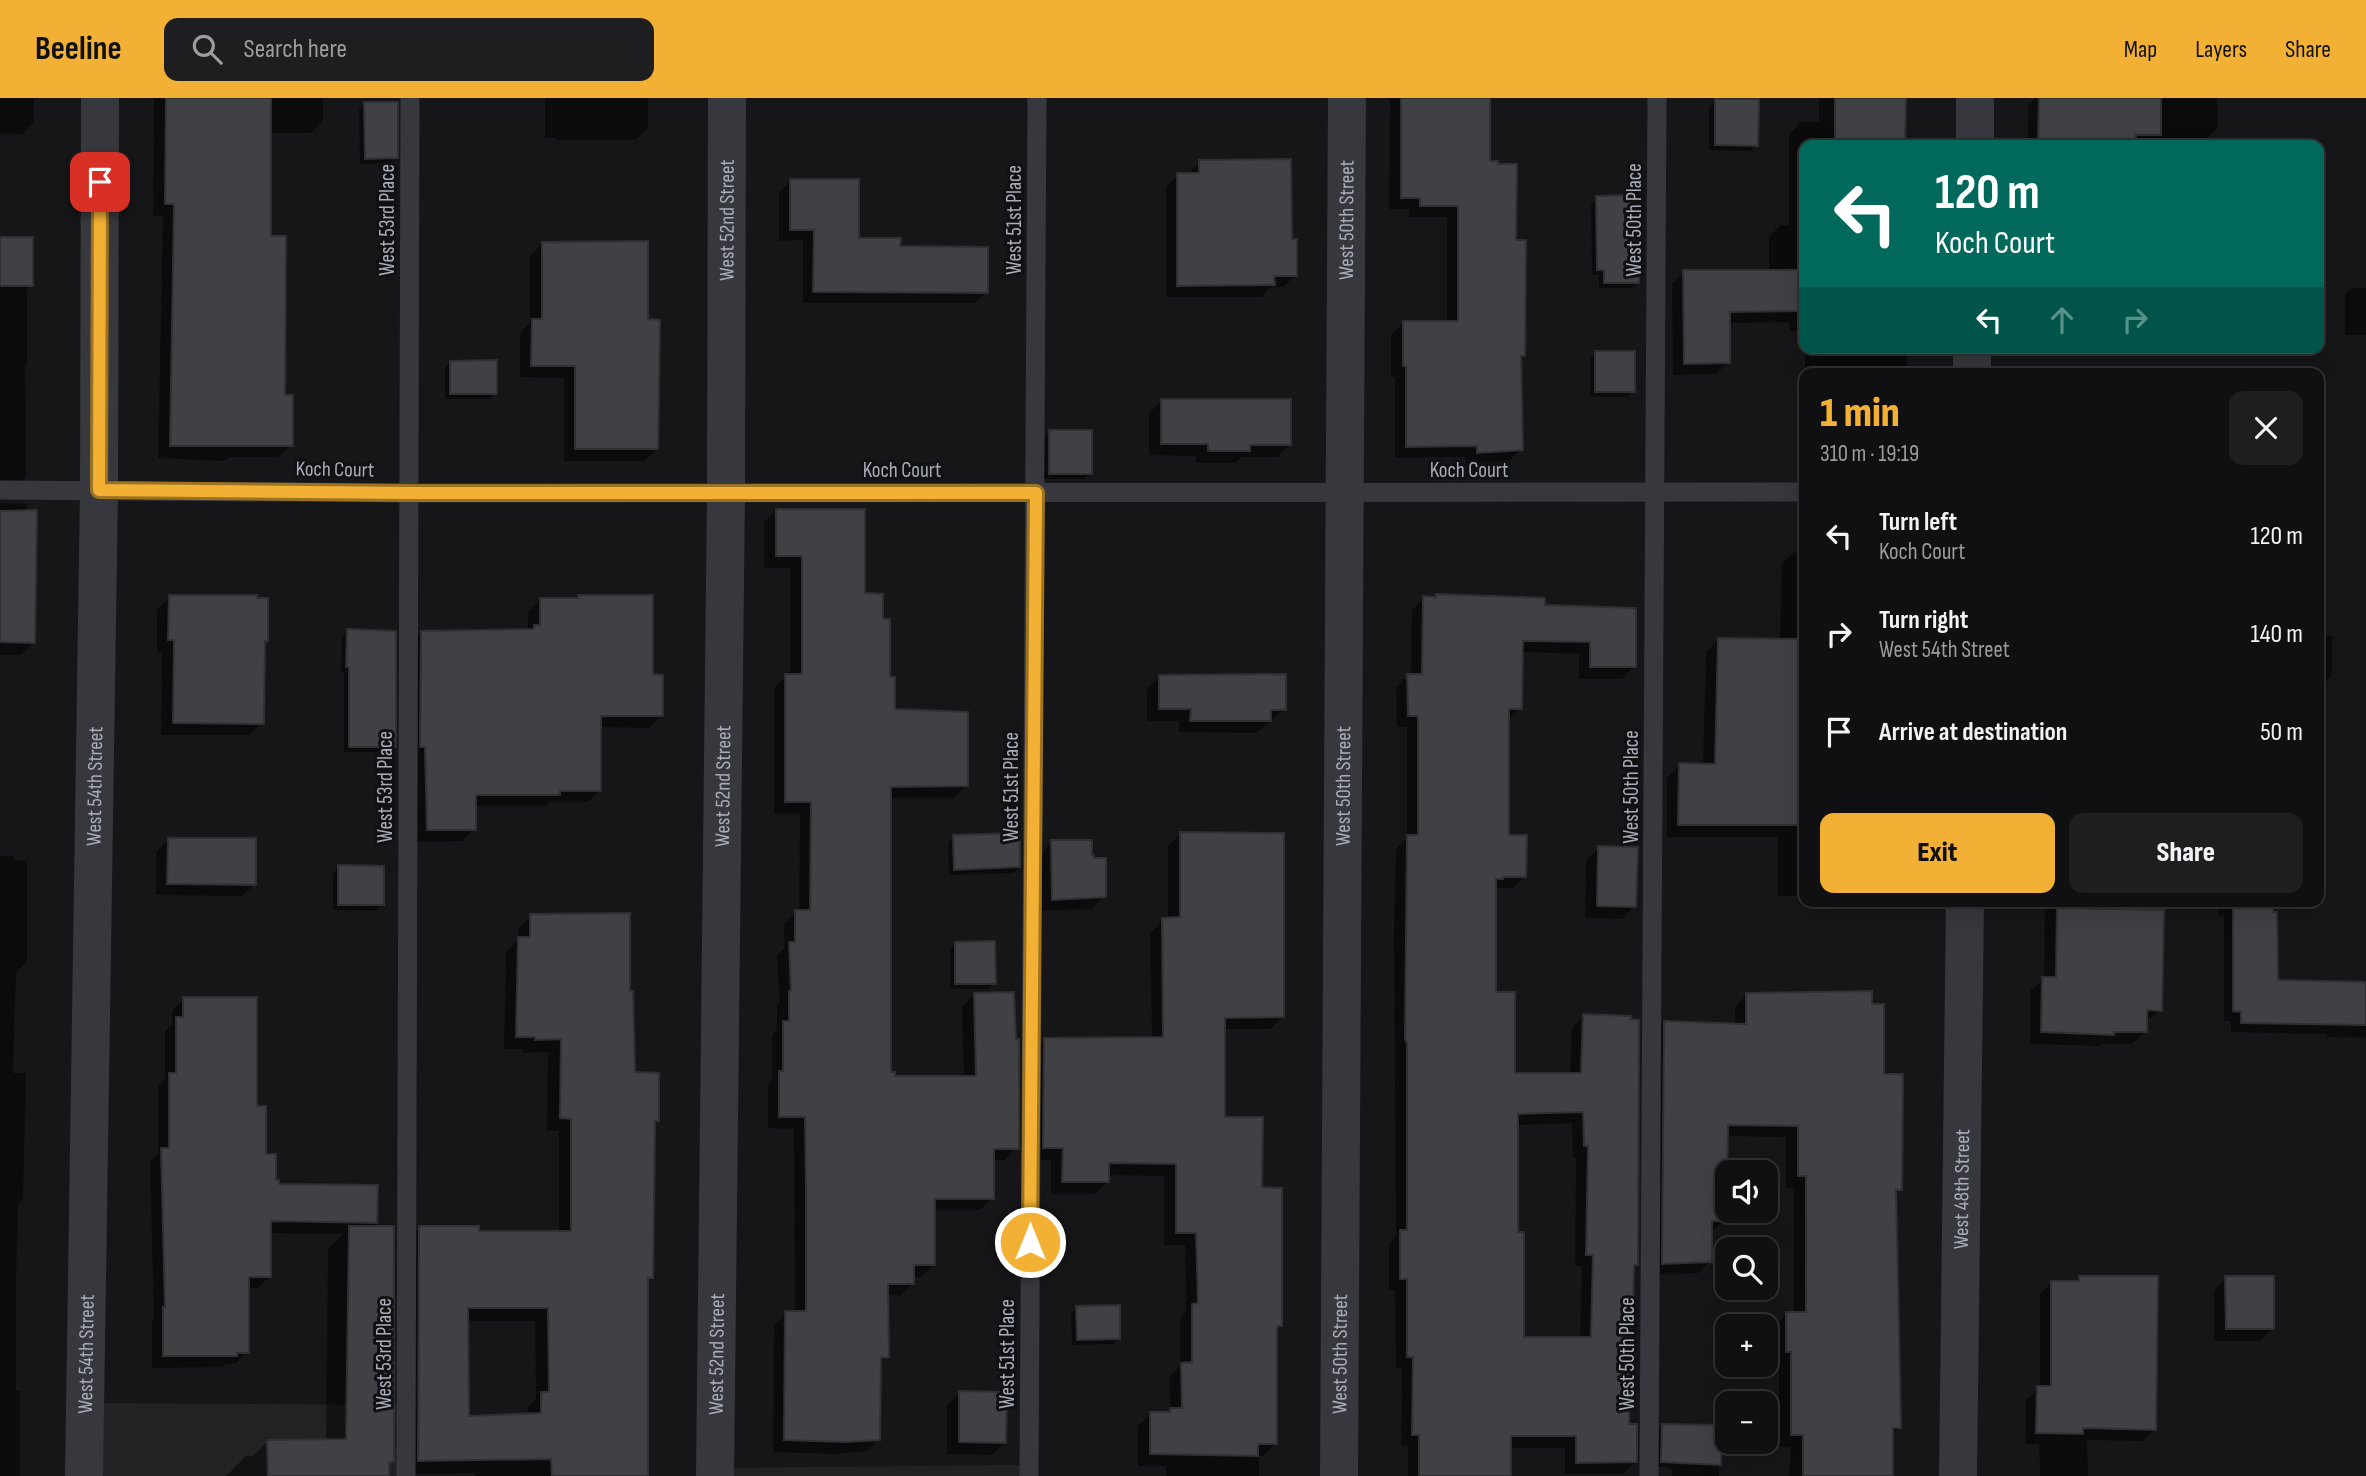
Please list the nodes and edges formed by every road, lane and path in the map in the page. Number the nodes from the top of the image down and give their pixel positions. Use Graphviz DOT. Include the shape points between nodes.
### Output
graph roads {
  1 [pos="100,98"];
  2 [pos="410,98"];
  3 [pos="727,98"];
  4 [pos="1037,98"];
  5 [pos="1347,98"];
  6 [pos="1657,98"];
  7 [pos="1975,98"];
  8 [pos="1975,140"];
  9 [pos="0,490"];
  10 [pos="99,490"];
  11 [pos="1799,492"];
  12 [pos="409,493"];
  13 [pos="726,493"];
  14 [pos="1036,493"];
  15 [pos="1346,493"];
  16 [pos="1656,493"];
  17 [pos="1965,907"];
  18 [pos="84,1476"];
  19 [pos="407,1476"];
  20 [pos="715,1476"];
  21 [pos="1028,1476"];
  22 [pos="1339,1476"];
  23 [pos="1649,1476"];
  24 [pos="1958,1476"];
  1 -- 10 [label="street, West 54th Street"];
  2 -- 12 [label="lane, West 53rd Place"];
  3 -- 13 [label="street, West 52nd Street"];
  4 -- 14 [label="lane, West 51st Place"];
  5 -- 15 [label="street, West 50th Street"];
  6 -- 16 [label="lane, West 50th Place"];
  7 -- 8 [label="street"];
  9 -- 10 [label="lane, Koch Court"];
  10 -- 12 [label="lane, Koch Court"];
  10 -- 18 [label="street, West 54th Street"];
  11 -- 16 [label="lane, Koch Court"];
  12 -- 13 [label="lane, Koch Court"];
  12 -- 19 [label="lane, West 53rd Place"];
  13 -- 14 [label="lane, Koch Court"];
  13 -- 20 [label="street, West 52nd Street"];
  14 -- 15 [label="lane, Koch Court"];
  14 -- 21 [label="lane, West 51st Place"];
  15 -- 16 [label="lane, Koch Court"];
  15 -- 22 [label="street, West 50th Street"];
  16 -- 23 [label="lane, West 50th Place"];
  17 -- 24 [label="street, West 48th Street"];
}
